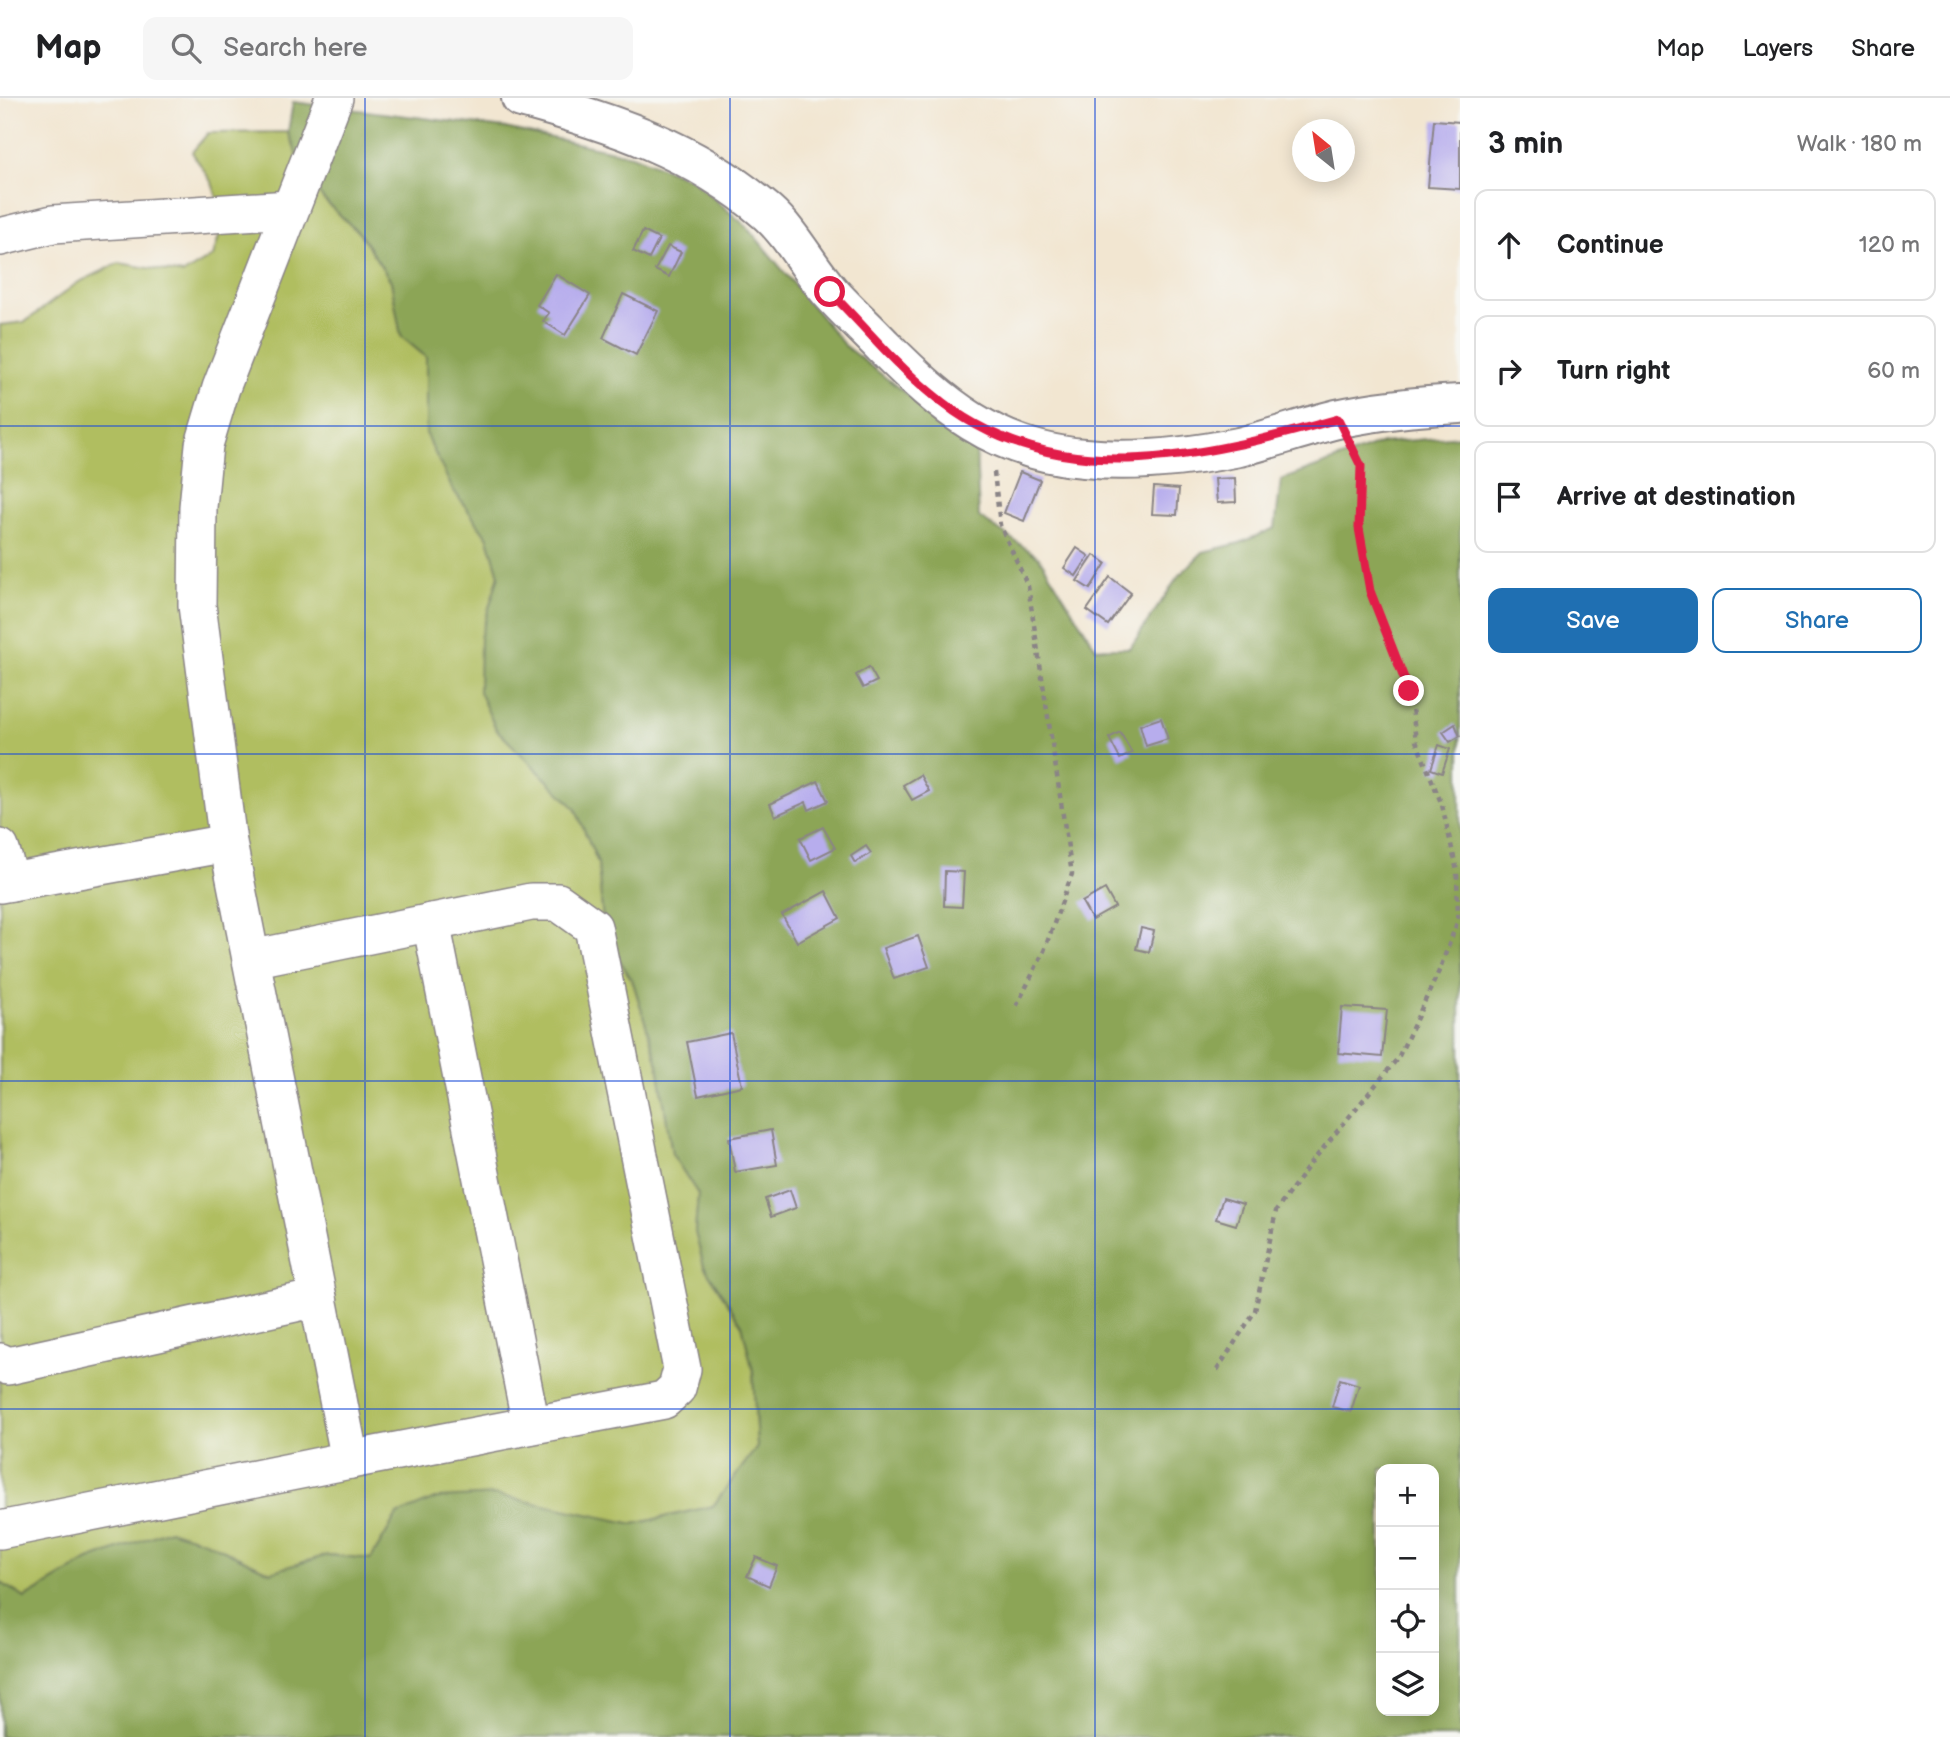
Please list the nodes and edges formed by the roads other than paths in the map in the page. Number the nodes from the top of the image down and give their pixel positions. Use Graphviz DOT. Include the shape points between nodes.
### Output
graph roads {
  1 [pos="334,98"];
  2 [pos="521,98"];
  3 [pos="290,209"];
  4 [pos="0,237"];
  5 [pos="1460,404"];
  6 [pos="228,843"];
  7 [pos="0,848"];
  8 [pos="6,883"];
  9 [pos="431,922"];
  10 [pos="251,960"];
  11 [pos="318,1298"];
  12 [pos="0,1362"];
  13 [pos="531,1425"];
  14 [pos="350,1460"];
  15 [pos="0,1530"];
  1 -- 3 [label="street"];
  2 -- 5 [label="street" via="652,139 721,175 769,214 830,292 932,395 988,433 1032,449 1082,458 1147,460 1239,447 1338,419 1412,406"];
  3 -- 4 [label="street" via="53,224"];
  3 -- 6 [label="street" via="221,388 204,445 197,605"];
  6 -- 8 [label="street"];
  6 -- 10 [label="street"];
  7 -- 8 [label="street"];
  9 -- 10 [label="street"];
  9 -- 13 [label="street"];
  9 -- 13 [label="street" via="531,902 558,902 593,927 680,1356 677,1388 664,1400"];
  10 -- 11 [label="street"];
  11 -- 12 [label="street" via="8,1366"];
  11 -- 14 [label="street"];
  13 -- 14 [label="street"];
  14 -- 15 [label="street"];
}
